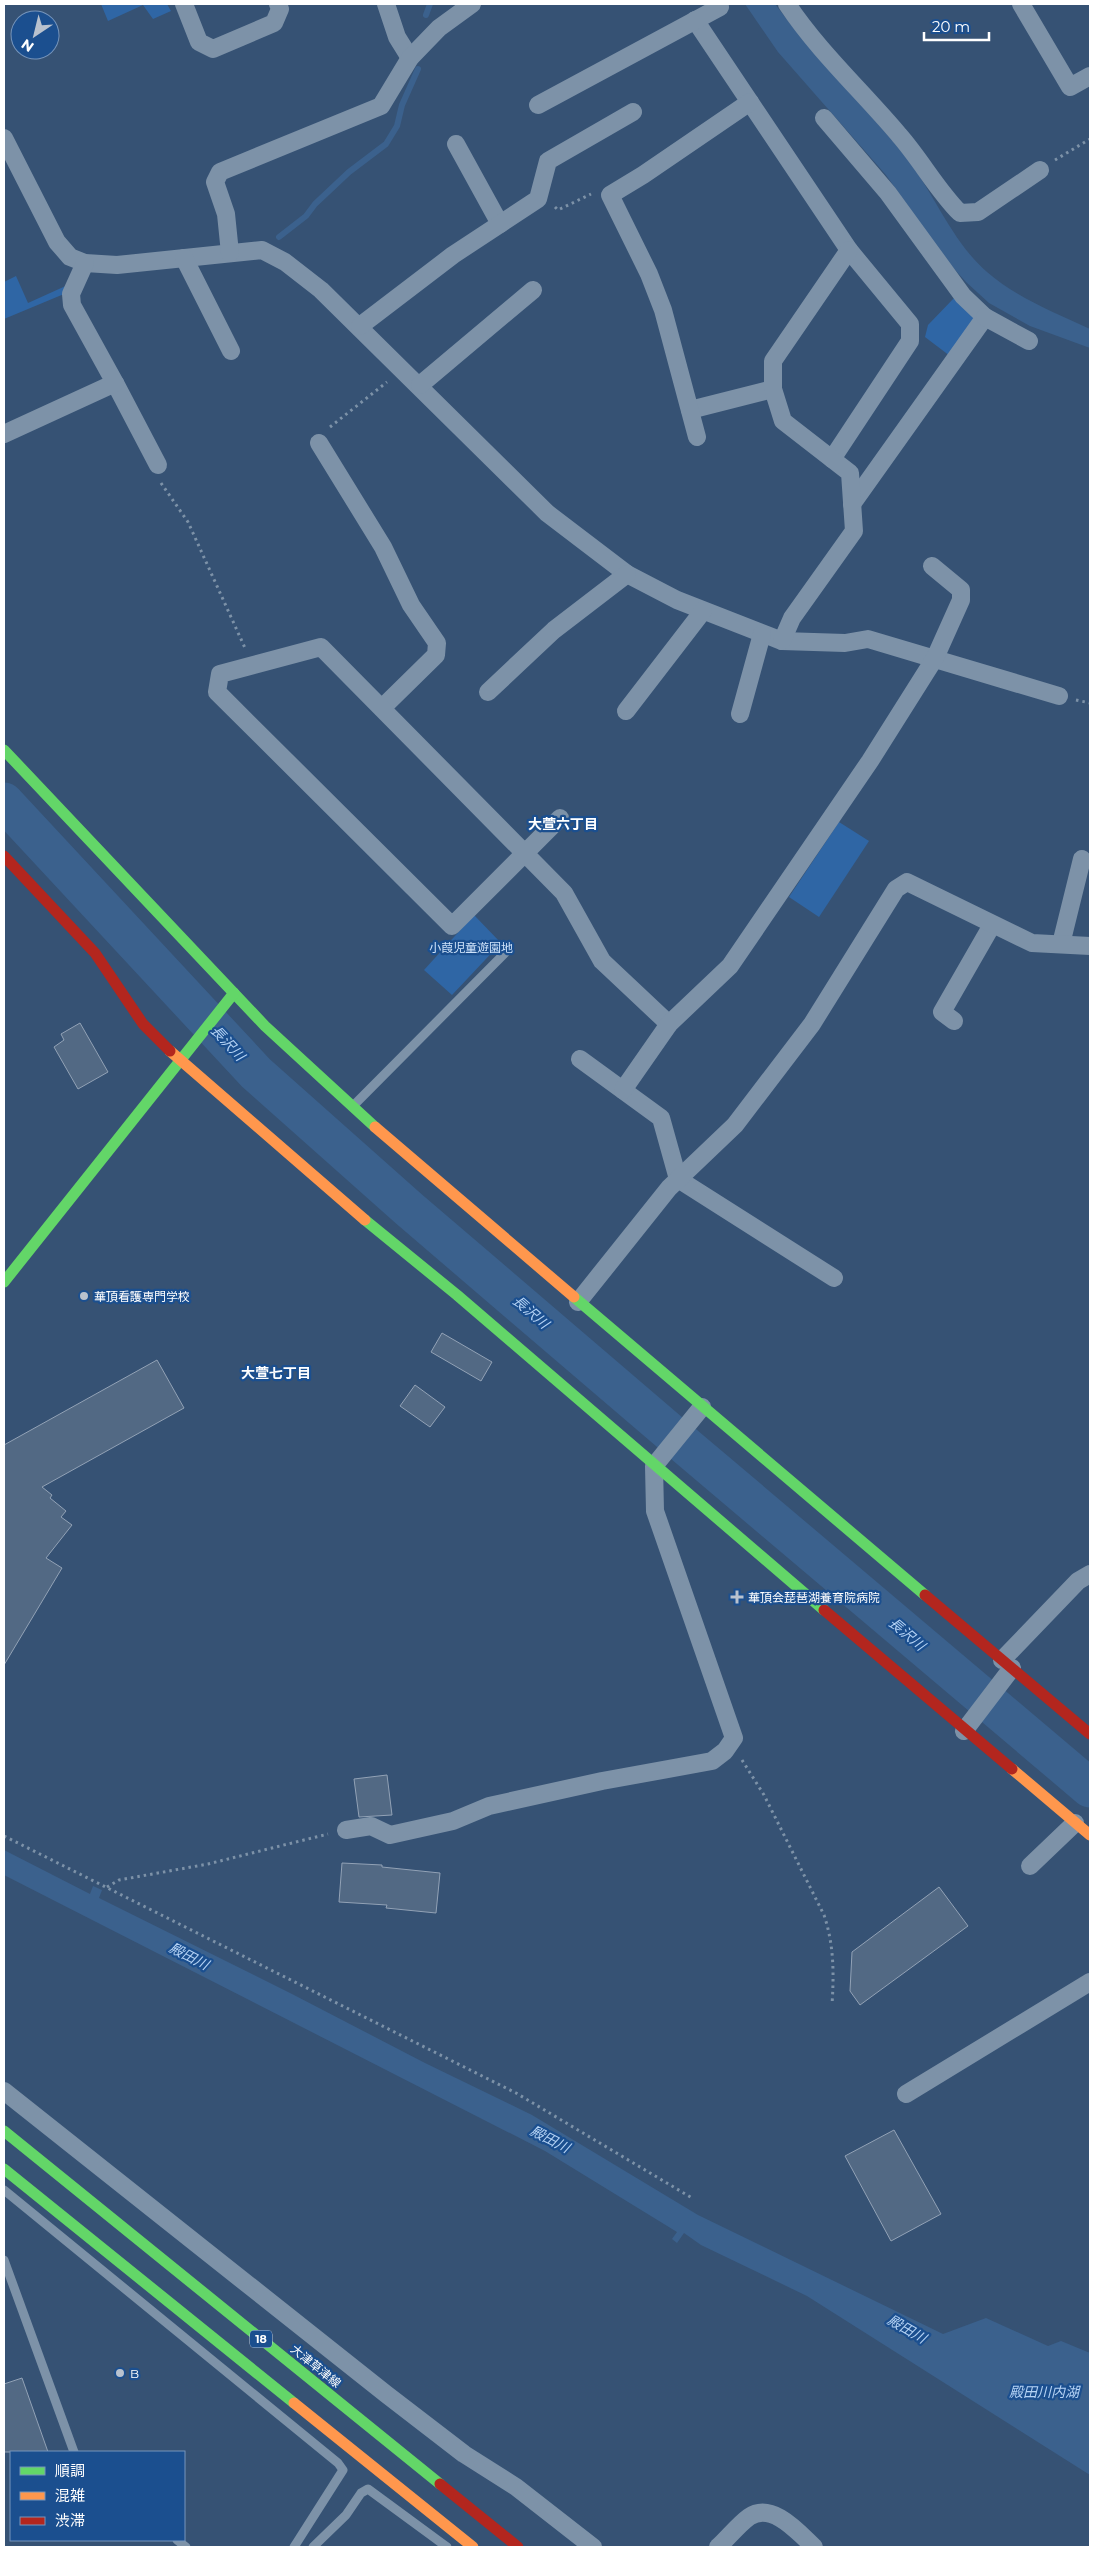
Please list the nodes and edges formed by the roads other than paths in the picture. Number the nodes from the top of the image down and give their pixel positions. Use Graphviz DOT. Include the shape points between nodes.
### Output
graph roads {
  1 [pos="184,4"];
  2 [pos="278,4"];
  3 [pos="386,4"];
  4 [pos="472,4"];
  5 [pos="787,4"];
  6 [pos="1021,4"];
  7 [pos="720,7"];
  8 [pos="696,20"];
  9 [pos="410,58"];
  10 [pos="1090,76"];
  11 [pos="750,102"];
  12 [pos="538,105"];
  13 [pos="633,112"];
  14 [pos="824,118"];
  15 [pos="4,138"];
  16 [pos="456,144"];
  17 [pos="1040,170"];
  18 [pos="500,224"];
  19 [pos="849,250"];
  20 [pos="230,253"];
  21 [pos="184,258"];
  22 [pos="85,263"];
  23 [pos="533,290"];
  24 [pos="985,317"];
  25 [pos="360,326"];
  26 [pos="1029,341"];
  27 [pos="231,351"];
  28 [pos="115,383"];
  29 [pos="420,385"];
  30 [pos="773,389"];
  31 [pos="690,410"];
  32 [pos="4,434"];
  33 [pos="697,437"];
  34 [pos="320,443"];
  35 [pos="832,459"];
  36 [pos="158,465"];
  37 [pos="852,504"];
  38 [pos="932,566"];
  39 [pos="627,574"];
  40 [pos="703,611"];
  41 [pos="762,634"];
  42 [pos="782,641"];
  43 [pos="935,658"];
  44 [pos="488,692"];
  45 [pos="1059,696"];
  46 [pos="382,708"];
  47 [pos="626,711"];
  48 [pos="740,714"];
  49 [pos="4,750"];
  50 [pos="560,818"];
  51 [pos="526,852"];
  52 [pos="4,856"];
  53 [pos="1082,859"];
  54 [pos="992,925"];
  55 [pos="1061,944"];
  56 [pos="1090,946"];
  57 [pos="505,953"];
  58 [pos="234,993"];
  59 [pos="954,1021"];
  60 [pos="669,1024"];
  61 [pos="580,1059"];
  62 [pos="178,1061"];
  63 [pos="623,1090"];
  64 [pos="352,1107"];
  65 [pos="678,1179"];
  66 [pos="834,1278"];
  67 [pos="4,1282"];
  68 [pos="578,1302"];
  69 [pos="698,1412"];
  70 [pos="656,1464"];
  71 [pos="1090,1574"];
  72 [pos="1006,1669"];
  73 [pos="967,1727"];
  74 [pos="1090,1734"];
  75 [pos="1075,1823"];
  76 [pos="346,1830"];
  77 [pos="1090,1835"];
  78 [pos="1030,1866"];
  79 [pos="1090,1982"];
  80 [pos="4,2091"];
  81 [pos="906,2094"];
  82 [pos="4,2132"];
  83 [pos="4,2169"];
  84 [pos="4,2190"];
  85 [pos="4,2260"];
  86 [pos="74,2451"];
  87 [pos="294,2547"];
  88 [pos="313,2547"];
  89 [pos="447,2547"];
  90 [pos="473,2547"];
  91 [pos="518,2547"];
  92 [pos="593,2547"];
  93 [pos="718,2547"];
  94 [pos="814,2547"];
  1 -- 2 [label="street" via="199,42 213,49 274,23 280,9"];
  3 -- 9 [label="street" via="397,37"];
  4 -- 9 [label="street" via="439,28"];
  5 -- 17 [label="street" via="815,41 900,135 946,199 960,213 978,212"];
  6 -- 10 [label="street" via="1070,88"];
  7 -- 8 [label="street"];
  8 -- 11 [label="street"];
  8 -- 12 [label="street"];
  9 -- 20 [label="street" via="381,106 220,172 215,182 226,214"];
  11 -- 19 [label="street"];
  11 -- 31 [label="street" via="610,195 663,310"];
  13 -- 18 [label="street" via="548,161 538,199"];
  14 -- 24 [label="street" via="888,194 963,296"];
  15 -- 22 [label="street" via="57,242 70,257"];
  16 -- 18 [label="street"];
  18 -- 25 [label="street" via="453,255"];
  19 -- 30 [label="street" via="773,361"];
  19 -- 35 [label="street" via="910,324 910,341"];
  20 -- 21 [label="street"];
  20 -- 25 [label="street" via="262,250 286,262"];
  21 -- 22 [label="street" via="117,265"];
  21 -- 27 [label="street"];
  22 -- 28 [label="street" via="70,294 72,305"];
  23 -- 29 [label="street"];
  24 -- 26 [label="street"];
  24 -- 37 [label="street"];
  25 -- 29 [label="street"];
  28 -- 32 [label="street"];
  28 -- 36 [label="street"];
  29 -- 39 [label="street" via="547,513"];
  30 -- 31 [label="street"];
  30 -- 35 [label="street" via="783,421"];
  31 -- 33 [label="street"];
  34 -- 46 [label="street" via="383,547 411,605 437,643 436,655"];
  35 -- 37 [label="street" via="850,473"];
  37 -- 42 [label="street" via="854,531 792,618"];
  38 -- 43 [label="street" via="961,590 961,600"];
  39 -- 40 [label="street"];
  39 -- 44 [label="street" via="554,630"];
  40 -- 41 [label="street"];
  40 -- 47 [label="street"];
  41 -- 42 [label="street"];
  41 -- 48 [label="street"];
  42 -- 43 [label="street" via="845,643 868,639"];
  43 -- 45 [label="street"];
  43 -- 60 [label="street" via="870,761 730,966"];
  46 -- 51 [label="street"];
  46 -- 51 [label="street" via="321,647 220,674 217,692 452,926"];
  49 -- 58 [label="street"];
  50 -- 51 [label="street"];
  51 -- 60 [label="street" via="564,893 602,961"];
  52 -- 62 [label="street" via="95,953 143,1024"];
  53 -- 55 [label="street"];
  54 -- 55 [label="street" via="1032,943"];
  54 -- 59 [label="street" via="942,1012"];
  54 -- 65 [label="street" via="907,882 896,889 812,1024 735,1125"];
  55 -- 56 [label="street"];
  57 -- 64 [label="lane"];
  58 -- 62 [label="street"];
  58 -- 64 [label="street"];
  60 -- 63 [label="street"];
  61 -- 63 [label="street"];
  62 -- 67 [label="street"];
  62 -- 70 [label="street"];
  63 -- 65 [label="street" via="661,1118"];
  64 -- 68 [label="street"];
  65 -- 66 [label="street"];
  65 -- 68 [label="street"];
  68 -- 69 [label="street"];
  69 -- 70 [label="street"];
  69 -- 72 [label="street"];
  70 -- 73 [label="street"];
  70 -- 76 [label="street" via="655,1511 734,1738 726,1751 712,1761 489,1806 453,1821 390,1835 370,1826"];
  71 -- 72 [label="street" via="1078,1581"];
  72 -- 73 [label="street"];
  72 -- 74 [label="street"];
  73 -- 75 [label="street"];
  75 -- 77 [label="street"];
  75 -- 78 [label="street"];
  79 -- 81 [label="street"];
  80 -- 92 [label="street" via="401,2406 464,2454 516,2487"];
  82 -- 91 [label="street, 大津草津線 / 18"];
  83 -- 90 [label="street, 18"];
  84 -- 87 [label="lane" via="338,2463 343,2470 337,2483"];
  85 -- 86 [label="lane"];
  88 -- 89 [label="lane" via="368,2489"];
  93 -- 94 [label="street" via="750,2516 764,2512 789,2523"];
}
